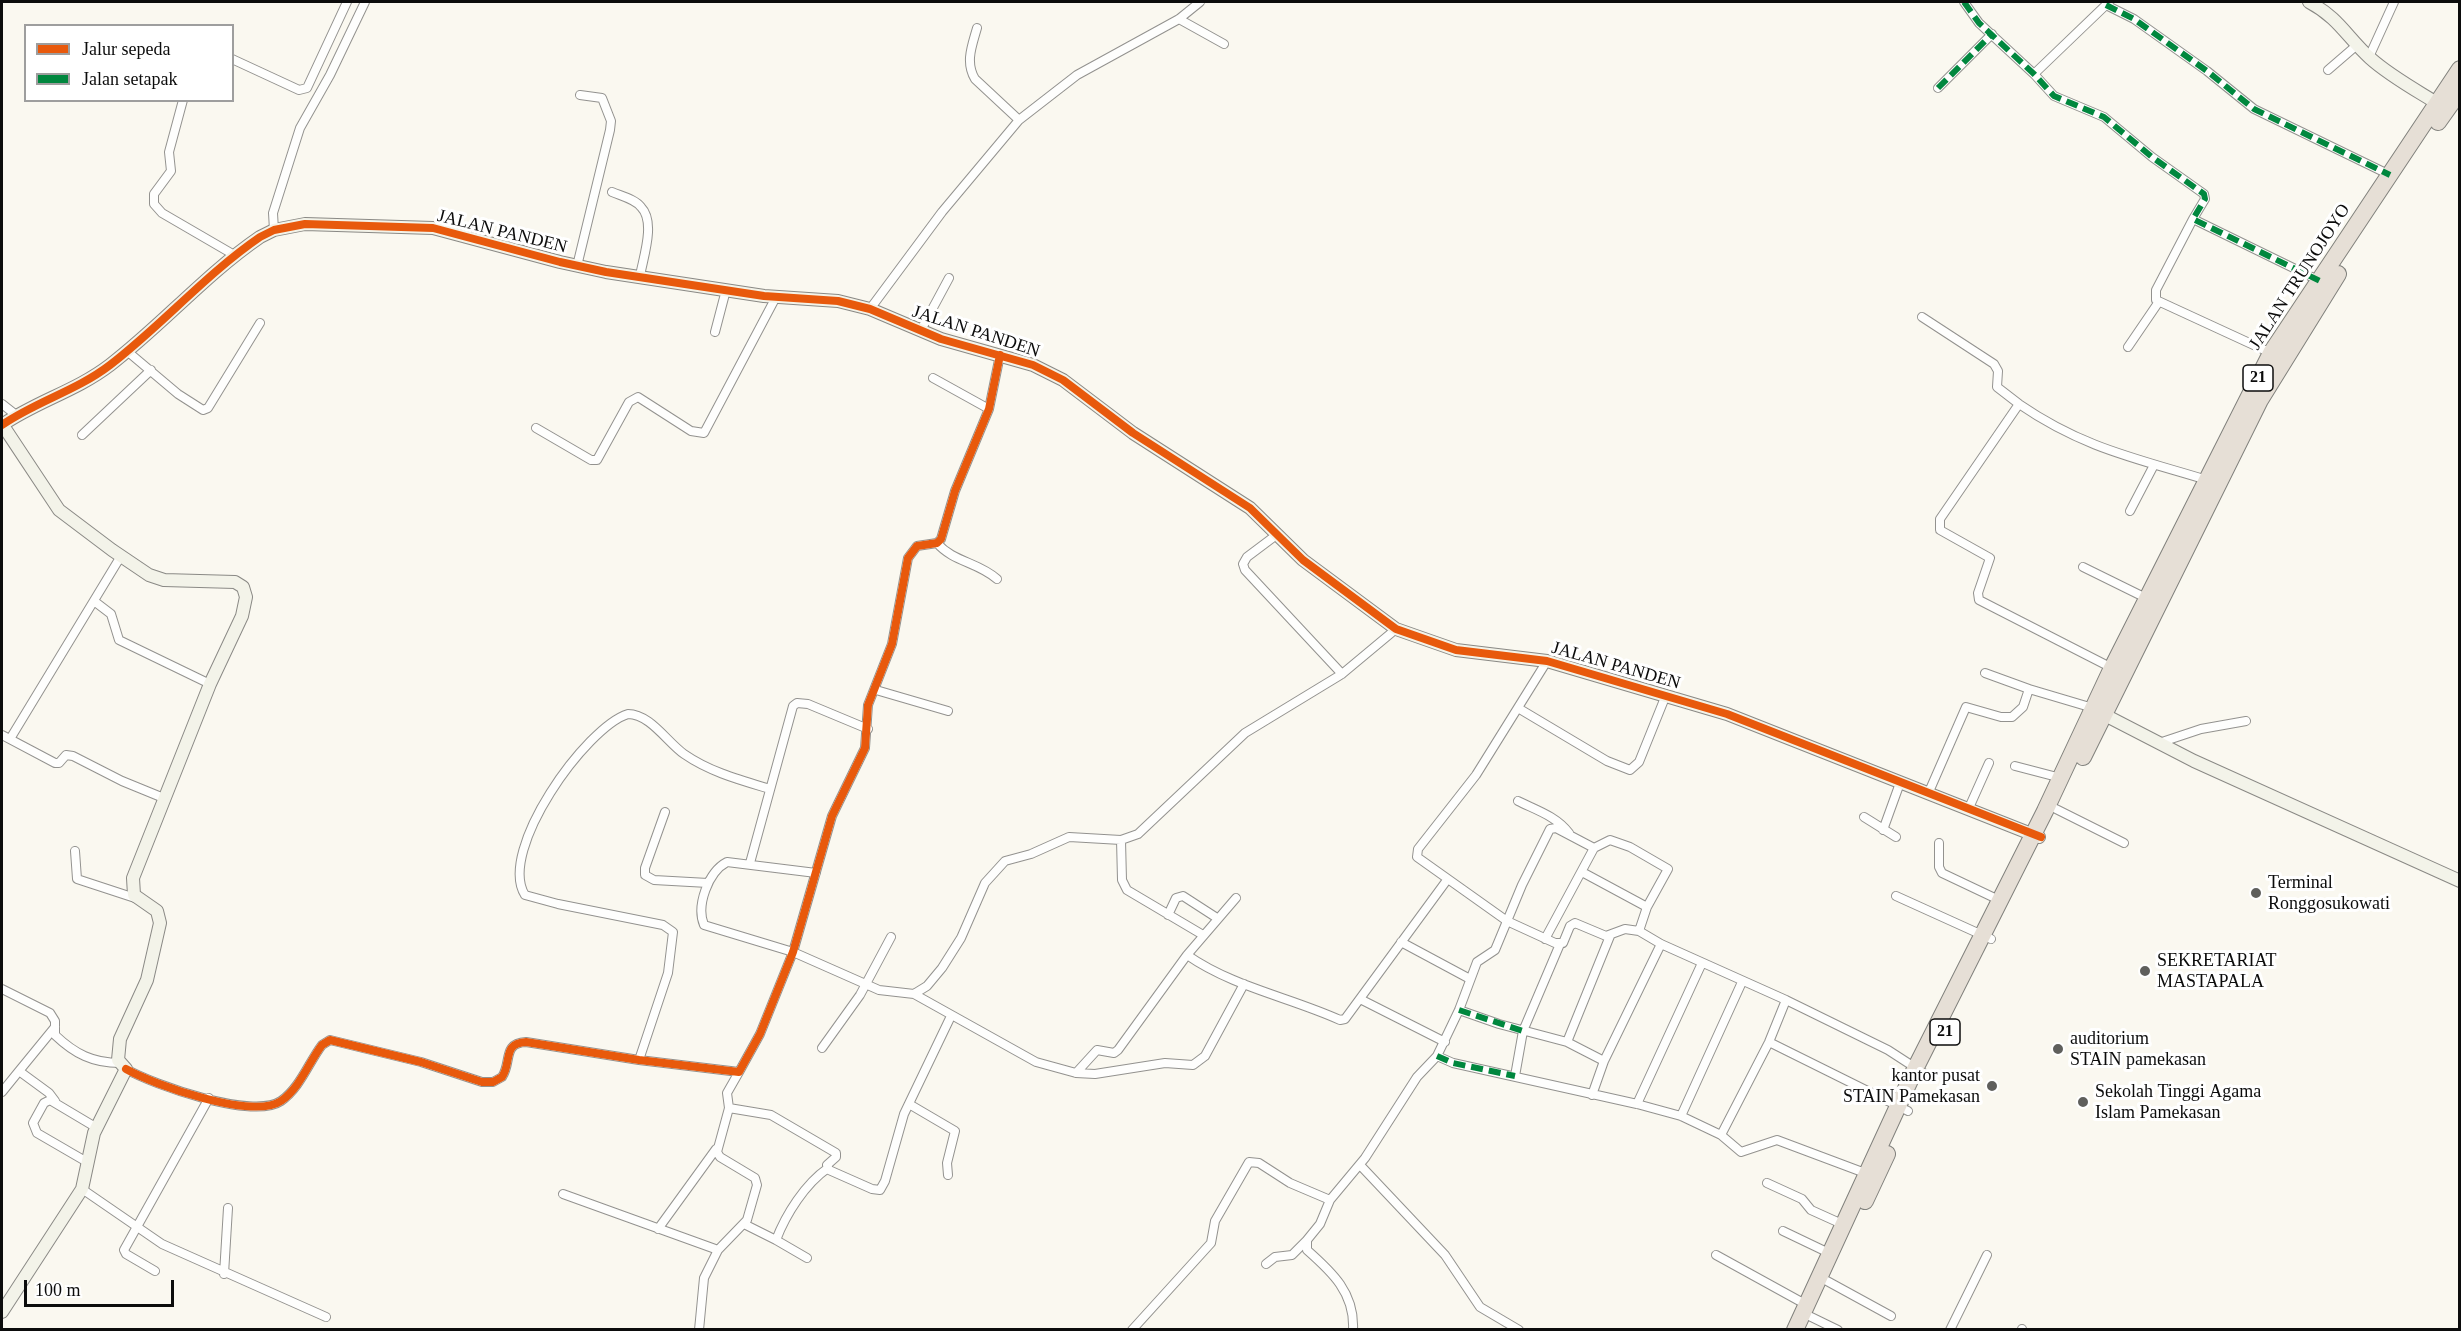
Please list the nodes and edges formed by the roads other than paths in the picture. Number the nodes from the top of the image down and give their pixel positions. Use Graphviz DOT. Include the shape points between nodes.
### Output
graph roads {
  1 [pos="347,2"];
  2 [pos="365,2"];
  3 [pos="1200,2"];
  4 [pos="1964,2"];
  5 [pos="2309,2"];
  6 [pos="2394,2"];
  7 [pos="2108,3"];
  8 [pos="1179,20"];
  9 [pos="977,28"];
  10 [pos="1992,34"];
  11 [pos="1224,44"];
  12 [pos="2357,45"];
  13 [pos="2369,57"];
  14 [pos="234,60"];
  15 [pos="2460,69"];
  16 [pos="2328,70"];
  17 [pos="2034,74"];
  18 [pos="1938,88"];
  19 [pos="2460,91"];
  20 [pos="580,95"];
  21 [pos="182,102"];
  22 [pos="2441,106"];
  23 [pos="1019,120"];
  24 [pos="2390,176"];
  25 [pos="612,192"];
  26 [pos="2193,219"];
  27 [pos="274,230"];
  28 [pos="236,256"];
  29 [pos="577,266"];
  30 [pos="640,276"];
  31 [pos="949,278"];
  32 [pos="2320,281"];
  33 [pos="726,290"];
  34 [pos="776,297"];
  35 [pos="2158,303"];
  36 [pos="870,309"];
  37 [pos="1922,317"];
  38 [pos="260,323"];
  39 [pos="921,330"];
  40 [pos="715,332"];
  41 [pos="2128,347"];
  42 [pos="127,351"];
  43 [pos="2271,353"];
  44 [pos="1000,355"];
  45 [pos="151,370"];
  46 [pos="933,378"];
  47 [pos="2,404"];
  48 [pos="2019,404"];
  49 [pos="989,409"];
  50 [pos="16,415"];
  51 [pos="2,425"];
  52 [pos="536,428"];
  53 [pos="82,435"];
  54 [pos="2154,465"];
  55 [pos="2208,480"];
  56 [pos="2130,511"];
  57 [pos="1275,536"];
  58 [pos="937,543"];
  59 [pos="121,556"];
  60 [pos="2083,567"];
  61 [pos="997,579"];
  62 [pos="2148,599"];
  63 [pos="94,601"];
  64 [pos="1396,629"];
  65 [pos="1547,661"];
  66 [pos="2112,668"];
  67 [pos="1985,673"];
  68 [pos="1342,674"];
  69 [pos="210,684"];
  70 [pos="2029,689"];
  71 [pos="876,690"];
  72 [pos="1666,695"];
  73 [pos="1518,708"];
  74 [pos="948,711"];
  75 [pos="2098,712"];
  76 [pos="2246,721"];
  77 [pos="868,729"];
  78 [pos="6,737"];
  79 [pos="2159,743"];
  80 [pos="1989,763"];
  81 [pos="2015,766"];
  82 [pos="2061,778"];
  83 [pos="1900,783"];
  84 [pos="770,789"];
  85 [pos="1928,794"];
  86 [pos="166,798"];
  87 [pos="1518,801"];
  88 [pos="2056,809"];
  89 [pos="1968,810"];
  90 [pos="665,812"];
  91 [pos="1864,817"];
  92 [pos="1883,830"];
  93 [pos="1571,835"];
  94 [pos="2037,836"];
  95 [pos="1896,837"];
  96 [pos="1121,840"];
  97 [pos="1939,843"];
  98 [pos="2124,843"];
  99 [pos="1594,848"];
  100 [pos="75,851"];
  101 [pos="750,863"];
  102 [pos="1582,872"];
  103 [pos="816,873"];
  104 [pos="1447,880"];
  105 [pos="2460,881"];
  106 [pos="708,883"];
  107 [pos="1896,896"];
  108 [pos="1236,897"];
  109 [pos="138,899"];
  110 [pos="1999,900"];
  111 [pos="1647,907"];
  112 [pos="1168,915"];
  113 [pos="1217,918"];
  114 [pos="1507,921"];
  115 [pos="1639,931"];
  116 [pos="1203,935"];
  117 [pos="1610,936"];
  118 [pos="1986,937"];
  119 [pos="891,938"];
  120 [pos="1545,939"];
  121 [pos="1401,942"];
  122 [pos="1560,944"];
  123 [pos="1661,944"];
  124 [pos="793,952"];
  125 [pos="1187,955"];
  126 [pos="1702,963"];
  127 [pos="1470,979"];
  128 [pos="1742,982"];
  129 [pos="1244,984"];
  130 [pos="865,985"];
  131 [pos="2,989"];
  132 [pos="914,994"];
  133 [pos="1360,999"];
  134 [pos="1786,1000"];
  135 [pos="1459,1010"];
  136 [pos="951,1016"];
  137 [pos="55,1026"];
  138 [pos="1523,1031"];
  139 [pos="1445,1042"];
  140 [pos="1567,1042"];
  141 [pos="1769,1042"];
  142 [pos="822,1048"];
  143 [pos="1437,1056"];
  144 [pos="639,1060"];
  145 [pos="1604,1061"];
  146 [pos="123,1066"];
  147 [pos="1920,1070"];
  148 [pos="20,1071"];
  149 [pos="739,1072"];
  150 [pos="1076,1073"];
  151 [pos="1515,1076"];
  152 [pos="2,1092"];
  153 [pos="1592,1095"];
  154 [pos="209,1098"];
  155 [pos="55,1101"];
  156 [pos="909,1104"];
  157 [pos="1637,1104"];
  158 [pos="729,1108"];
  159 [pos="1903,1109"];
  160 [pos="1681,1116"];
  161 [pos="97,1128"];
  162 [pos="1721,1135"];
  163 [pos="716,1149"];
  164 [pos="87,1162"];
  165 [pos="1360,1165"];
  166 [pos="828,1168"];
  167 [pos="1865,1173"];
  168 [pos="948,1175"];
  169 [pos="1767,1183"];
  170 [pos="82,1189"];
  171 [pos="563,1194"];
  172 [pos="1330,1200"];
  173 [pos="228,1208"];
  174 [pos="744,1224"];
  175 [pos="1842,1224"];
  176 [pos="138,1229"];
  177 [pos="658,1229"];
  178 [pos="1783,1231"];
  179 [pos="776,1240"];
  180 [pos="1307,1240"];
  181 [pos="718,1251"];
  182 [pos="1829,1254"];
  183 [pos="1716,1256"];
  184 [pos="1987,1256"];
  185 [pos="807,1258"];
  186 [pos="1266,1264"];
  187 [pos="154,1270"];
  188 [pos="224,1274"];
  189 [pos="1827,1281"];
  190 [pos="2,1310"];
  191 [pos="1805,1315"];
  192 [pos="1891,1316"];
  193 [pos="326,1317"];
  194 [pos="699,1329"];
  195 [pos="1132,1329"];
  196 [pos="1353,1329"];
  197 [pos="1519,1329"];
  198 [pos="1795,1329"];
  199 [pos="1838,1329"];
  200 [pos="1950,1329"];
  1 -- 14 [label="street" via="307,88 299,90"];
  2 -- 27 [label="street" via="300,128 273,213"];
  3 -- 8 [label="street"];
  4 -- 10 [label="street"];
  5 -- 12 [label="street" via="2336,19"];
  6 -- 13 [label="street"];
  7 -- 17 [label="street"];
  7 -- 24 [label="street" via="2207,71 2254,109"];
  8 -- 11 [label="street"];
  8 -- 23 [label="street" via="1083,70"];
  9 -- 23 [label="street" via="970,56 971,71"];
  10 -- 17 [label="street"];
  10 -- 18 [label="street"];
  12 -- 13 [label="street"];
  12 -- 16 [label="street"];
  13 -- 22 [label="street"];
  15 -- 22 [label="highway, JALAN TRUNOJOYO / 21"];
  17 -- 26 [label="street" via="2054,96 2104,117 2204,194 2205,200"];
  19 -- 22 [label="highway, JALAN TRUNOJOYO / 21"];
  20 -- 29 [label="street" via="602,98 611,123"];
  21 -- 28 [label="street" via="169,152 171,171 154,194 154,204 162,213"];
  22 -- 24 [label="highway, JALAN TRUNOJOYO / 21"];
  22 -- 75 [label="highway, JALAN TRUNOJOYO / 21" via="2260,400"];
  23 -- 36 [label="street" via="942,212"];
  24 -- 32 [label="highway, JALAN TRUNOJOYO / 21"];
  25 -- 30 [label="street" via="641,206 646,214"];
  26 -- 32 [label="street"];
  26 -- 35 [label="street" via="2156,290"];
  27 -- 28 [label="street, JALAN PANDEN"];
  27 -- 29 [label="street, JALAN PANDEN" via="305,224 433,228"];
  28 -- 42 [label="street, JALAN PANDEN"];
  29 -- 30 [label="street, JALAN PANDEN"];
  30 -- 33 [label="street, JALAN PANDEN"];
  31 -- 39 [label="street"];
  32 -- 43 [label="highway, JALAN TRUNOJOYO / 21"];
  33 -- 34 [label="street, JALAN PANDEN"];
  33 -- 40 [label="street"];
  34 -- 36 [label="street, JALAN PANDEN" via="838,301"];
  34 -- 52 [label="street" via="704,433 691,431 638,397 629,402 597,460"];
  35 -- 41 [label="street"];
  35 -- 43 [label="street"];
  36 -- 39 [label="street, JALAN PANDEN"];
  37 -- 48 [label="street" via="1994,364 1998,371 1996,387"];
  38 -- 45 [label="street" via="205,409 178,394"];
  39 -- 44 [label="street, JALAN PANDEN"];
  42 -- 45 [label="street"];
  42 -- 50 [label="street, JALAN PANDEN" via="76,387"];
  43 -- 55 [label="highway, JALAN TRUNOJOYO / 21"];
  44 -- 49 [label="street"];
  44 -- 57 [label="street, JALAN PANDEN" via="1047,371 1077,389 1140,438 1229,492"];
  45 -- 53 [label="street"];
  46 -- 49 [label="street"];
  47 -- 50 [label="street"];
  48 -- 54 [label="street" via="2076,438"];
  48 -- 66 [label="street" via="1938,527 1991,559 1977,593 1979,600"];
  49 -- 58 [label="street"];
  50 -- 51 [label="street, JALAN PANDEN"];
  51 -- 59 [label="street" via="58,510"];
  54 -- 55 [label="street"];
  54 -- 56 [label="street"];
  55 -- 62 [label="highway, JALAN TRUNOJOYO / 21"];
  57 -- 64 [label="street, JALAN PANDEN"];
  57 -- 68 [label="street" via="1247,557 1245,570"];
  58 -- 61 [label="street" via="947,554 977,564"];
  58 -- 71 [label="street" via="917,546 909,558 892,644"];
  59 -- 63 [label="street"];
  59 -- 69 [label="street" via="164,580 224,581 243,587 245,608"];
  60 -- 62 [label="street"];
  62 -- 66 [label="highway, JALAN TRUNOJOYO / 21"];
  63 -- 69 [label="street" via="111,614 119,640"];
  63 -- 78 [label="street"];
  64 -- 65 [label="street, JALAN PANDEN" via="1456,650"];
  64 -- 68 [label="street"];
  65 -- 72 [label="street, JALAN PANDEN"];
  65 -- 73 [label="street"];
  66 -- 75 [label="highway, JALAN TRUNOJOYO / 21"];
  67 -- 70 [label="street"];
  68 -- 96 [label="street" via="1256,726 1150,826"];
  69 -- 86 [label="street"];
  70 -- 75 [label="street"];
  70 -- 85 [label="street" via="2020,712 2012,717 1966,707"];
  71 -- 74 [label="street"];
  71 -- 77 [label="street" via="868,705"];
  72 -- 73 [label="street" via="1637,766 1630,770 1607,761"];
  72 -- 83 [label="street, JALAN PANDEN" via="1727,714"];
  73 -- 104 [label="street" via="1476,775 1417,852 1419,859"];
  75 -- 79 [label="street"];
  75 -- 82 [label="highway, 21"];
  75 -- 88 [label="highway, 21"];
  76 -- 79 [label="street" via="2200,729"];
  77 -- 84 [label="street" via="808,704 796,704"];
  77 -- 103 [label="street" via="865,748 832,816"];
  78 -- 86 [label="street" via="55,763 66,755 73,756"];
  79 -- 105 [label="street"];
  80 -- 89 [label="street"];
  81 -- 82 [label="street"];
  82 -- 94 [label="highway, 21"];
  83 -- 85 [label="street, JALAN PANDEN"];
  83 -- 92 [label="street"];
  84 -- 101 [label="street"];
  84 -- 144 [label="street" via="722,774 684,754 641,717 628,714 601,732 579,755 532,821 520,879 525,894 663,925 673,932 668,973"];
  85 -- 89 [label="street, JALAN PANDEN"];
  86 -- 109 [label="street" via="133,878 133,892"];
  87 -- 93 [label="street" via="1562,823"];
  88 -- 94 [label="highway, 21"];
  88 -- 98 [label="street"];
  89 -- 94 [label="street, JALAN PANDEN"];
  90 -- 106 [label="street" via="645,875 654,880"];
  91 -- 92 [label="street"];
  92 -- 95 [label="street"];
  93 -- 99 [label="street"];
  93 -- 114 [label="street" via="1550,829"];
  94 -- 110 [label="highway, 21"];
  94 -- 118 [label="highway, 21"];
  96 -- 112 [label="street" via="1124,885"];
  96 -- 132 [label="street" via="1069,837 1005,861 985,883 961,938 942,968"];
  97 -- 110 [label="street" via="1942,873"];
  99 -- 102 [label="street"];
  99 -- 111 [label="street" via="1614,840 1667,868"];
  100 -- 109 [label="street" via="77,879"];
  101 -- 103 [label="street"];
  101 -- 106 [label="street" via="726,862 714,871"];
  102 -- 111 [label="street"];
  102 -- 120 [label="street"];
  103 -- 124 [label="street"];
  104 -- 114 [label="street"];
  104 -- 121 [label="street"];
  106 -- 124 [label="street" via="702,909 705,925"];
  107 -- 118 [label="street"];
  108 -- 113 [label="street"];
  109 -- 146 [label="street" via="157,911 160,923 147,980 118,1047"];
  110 -- 118 [label="highway, 21"];
  111 -- 115 [label="street"];
  112 -- 113 [label="street" via="1176,898 1183,896"];
  112 -- 116 [label="street"];
  113 -- 116 [label="street"];
  114 -- 120 [label="street"];
  114 -- 127 [label="street" via="1493,953 1480,958"];
  115 -- 117 [label="street" via="1625,929"];
  115 -- 123 [label="street"];
  116 -- 125 [label="street"];
  117 -- 122 [label="street" via="1575,923"];
  117 -- 140 [label="street"];
  118 -- 147 [label="highway, 21"];
  119 -- 130 [label="street"];
  120 -- 122 [label="street"];
  121 -- 127 [label="street"];
  121 -- 133 [label="street"];
  122 -- 138 [label="street"];
  123 -- 126 [label="street"];
  123 -- 145 [label="street"];
  124 -- 130 [label="street"];
  124 -- 149 [label="street" via="760,1034"];
  125 -- 129 [label="street" via="1209,970"];
  125 -- 150 [label="street" via="1118,1050 1097,1050"];
  126 -- 128 [label="street"];
  126 -- 157 [label="street"];
  127 -- 135 [label="street"];
  128 -- 134 [label="street"];
  128 -- 160 [label="street"];
  129 -- 133 [label="street" via="1340,1020"];
  129 -- 150 [label="street" via="1198,1062"];
  130 -- 132 [label="street" via="887,993"];
  130 -- 142 [label="street"];
  131 -- 137 [label="street" via="50,1013"];
  132 -- 136 [label="street"];
  133 -- 139 [label="street"];
  134 -- 141 [label="street"];
  134 -- 147 [label="street"];
  135 -- 138 [label="street"];
  135 -- 139 [label="street"];
  136 -- 150 [label="street" via="1043,1065"];
  136 -- 156 [label="street"];
  137 -- 146 [label="street" via="55,1035 86,1058"];
  137 -- 148 [label="street"];
  138 -- 140 [label="street"];
  138 -- 151 [label="street"];
  139 -- 143 [label="street"];
  140 -- 145 [label="street"];
  141 -- 159 [label="street"];
  141 -- 162 [label="street"];
  143 -- 151 [label="street"];
  143 -- 165 [label="street" via="1417,1077"];
  144 -- 149 [label="street"];
  144 -- 154 [label="street" via="520,1042 509,1050 502,1077 482,1082 421,1062 330,1040 322,1045 292,1091 280,1101 252,1108"];
  145 -- 153 [label="street"];
  146 -- 154 [label="street" via="160,1085"];
  146 -- 161 [label="street"];
  147 -- 159 [label="highway, 21"];
  148 -- 152 [label="street"];
  148 -- 155 [label="street"];
  149 -- 158 [label="street" via="727,1093"];
  151 -- 153 [label="street"];
  153 -- 157 [label="street"];
  154 -- 176 [label="street"];
  155 -- 161 [label="street"];
  155 -- 164 [label="street" via="44,1103 36,1114 34,1130"];
  156 -- 166 [label="street" via="882,1189 872,1190"];
  156 -- 168 [label="street" via="955,1131 946,1166"];
  157 -- 160 [label="street"];
  158 -- 163 [label="street"];
  158 -- 166 [label="street" via="771,1115 833,1150 836,1158 828,1163"];
  159 -- 167 [label="highway, 21"];
  159 -- 189 [label="highway, 21"];
  160 -- 162 [label="street"];
  161 -- 164 [label="street"];
  162 -- 167 [label="street" via="1741,1152 1777,1140"];
  163 -- 174 [label="street" via="720,1157 757,1180"];
  163 -- 177 [label="street"];
  164 -- 170 [label="street"];
  165 -- 172 [label="street"];
  165 -- 197 [label="street" via="1445,1256 1480,1307"];
  166 -- 179 [label="street" via="792,1208"];
  167 -- 175 [label="highway, 21"];
  169 -- 175 [label="street"];
  170 -- 176 [label="street"];
  170 -- 190 [label="street"];
  171 -- 177 [label="street"];
  172 -- 180 [label="street" via="1320,1224"];
  172 -- 195 [label="street" via="1250,1162 1215,1221 1211,1243"];
  173 -- 188 [label="street"];
  174 -- 179 [label="street"];
  174 -- 181 [label="street"];
  175 -- 182 [label="highway, 21"];
  176 -- 187 [label="street" via="124,1252"];
  176 -- 188 [label="street"];
  177 -- 181 [label="street"];
  178 -- 182 [label="street"];
  179 -- 185 [label="street"];
  180 -- 186 [label="street" via="1292,1255 1275,1257"];
  180 -- 196 [label="street" via="1307,1250 1337,1276 1349,1299"];
  181 -- 194 [label="street" via="704,1278"];
  182 -- 191 [label="highway, 21"];
  183 -- 191 [label="street"];
  184 -- 200 [label="street"];
  188 -- 193 [label="street"];
  189 -- 191 [label="highway, 21"];
  189 -- 192 [label="street"];
  191 -- 198 [label="highway, 21"];
  191 -- 199 [label="street"];
}
